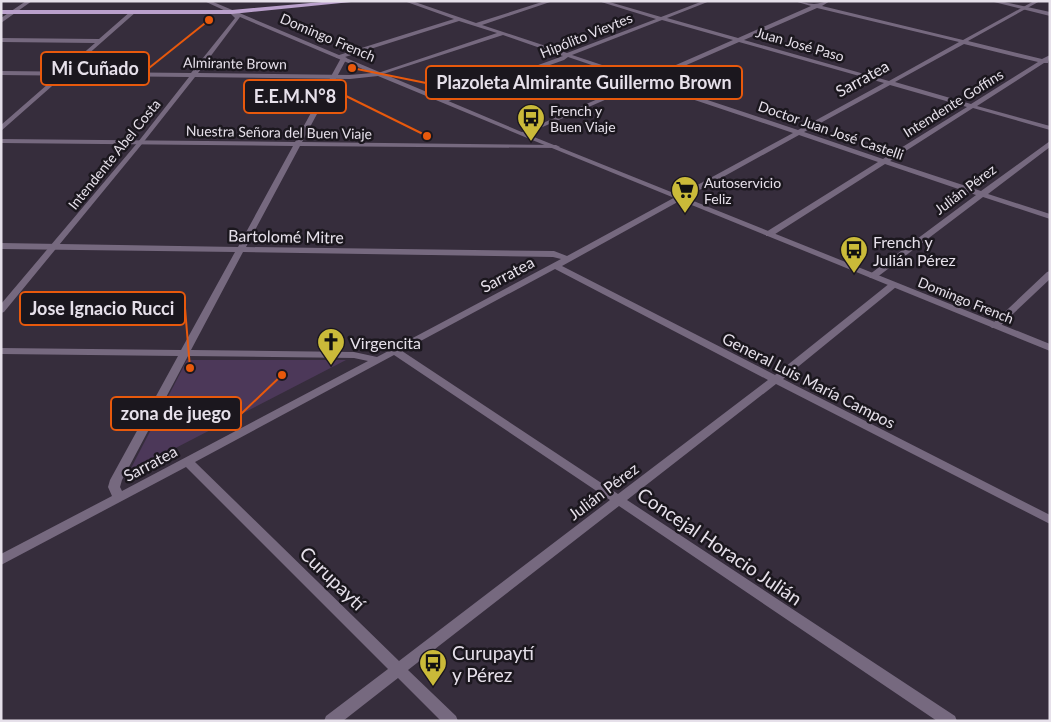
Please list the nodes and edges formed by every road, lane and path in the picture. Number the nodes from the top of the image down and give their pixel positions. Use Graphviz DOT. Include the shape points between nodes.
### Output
graph roads {
  1 [pos="30,1"];
  2 [pos="206,1"];
  3 [pos="358,1"];
  4 [pos="406,1"];
  5 [pos="551,1"];
  6 [pos="600,1"];
  7 [pos="796,1"];
  8 [pos="828,1"];
  9 [pos="992,1"];
  10 [pos="1038,1"];
  11 [pos="704,2"];
  12 [pos="816,6"];
  13 [pos="1025,8"];
  14 [pos="1,12"];
  15 [pos="15,12"];
  16 [pos="133,12"];
  17 [pos="232,12"];
  18 [pos="1050,14"];
  19 [pos="661,18"];
  20 [pos="459,19"];
  21 [pos="1,21"];
  22 [pos="475,25"];
  23 [pos="501,34"];
  24 [pos="1,40"];
  25 [pos="740,40"];
  26 [pos="100,41"];
  27 [pos="964,41"];
  28 [pos="567,55"];
  29 [pos="341,57"];
  30 [pos="1048,60"];
  31 [pos="1,73"];
  32 [pos="64,73"];
  33 [pos="378,74"];
  34 [pos="194,76"];
  35 [pos="334,77"];
  36 [pos="645,82"];
  37 [pos="889,82"];
  38 [pos="444,102"];
  39 [pos="973,105"];
  40 [pos="1050,128"];
  41 [pos="1,129"];
  42 [pos="797,132"];
  43 [pos="522,134"];
  44 [pos="1,141"];
  45 [pos="140,143"];
  46 [pos="296,144"];
  47 [pos="1050,144"];
  48 [pos="556,147"];
  49 [pos="884,161"];
  50 [pos="983,194"];
  51 [pos="681,198"];
  52 [pos="1050,217"];
  53 [pos="769,234"];
  54 [pos="1,246"];
  55 [pos="53,247"];
  56 [pos="240,250"];
  57 [pos="569,259"];
  58 [pos="556,266"];
  59 [pos="1050,274"];
  60 [pos="873,276"];
  61 [pos="893,285"];
  62 [pos="1,310"];
  63 [pos="995,326"];
  64 [pos="1050,348"];
  65 [pos="1,351"];
  66 [pos="396,352"];
  67 [pos="183,354"];
  68 [pos="379,360"];
  69 [pos="776,379"];
  70 [pos="188,462"];
  71 [pos="119,498"];
  72 [pos="618,501"];
  73 [pos="1050,520"];
  74 [pos="1,560"];
  75 [pos="398,668"];
  76 [pos="331,721"];
  77 [pos="451,721"];
  78 [pos="950,721"];
  1 -- 15 [label="street"];
  2 -- 17 [label="street, Domingo French"];
  3 -- 17 [label="main road"];
  4 -- 20 [label="street, Doctor Juan José Castelli"];
  5 -- 22 [label="street"];
  6 -- 19 [label="street, Juan José Paso"];
  7 -- 12 [label="street"];
  8 -- 12 [label="street"];
  9 -- 13 [label="street"];
  10 -- 13 [label="street, Sarratea"];
  11 -- 19 [label="street, Hipólito Vieytes"];
  12 -- 25 [label="street"];
  12 -- 27 [label="street"];
  13 -- 18 [label="street"];
  13 -- 27 [label="street, Sarratea"];
  14 -- 15 [label="main road"];
  15 -- 16 [label="main road"];
  15 -- 21 [label="street"];
  16 -- 17 [label="main road"];
  16 -- 26 [label="street"];
  17 -- 29 [label="street, Domingo French"];
  17 -- 34 [label="street, Intendente Abel Costa" via="238,18"];
  19 -- 25 [label="street, Juan José Paso"];
  19 -- 28 [label="street, Hipólito Vieytes"];
  20 -- 22 [label="street, Doctor Juan José Castelli"];
  20 -- 29 [label="street"];
  22 -- 23 [label="street, Doctor Juan José Castelli"];
  23 -- 28 [label="street, Doctor Juan José Castelli"];
  23 -- 33 [label="street, Almirante Brown"];
  24 -- 26 [label="street"];
  25 -- 36 [label="street"];
  25 -- 37 [label="street, Juan José Paso"];
  26 -- 32 [label="street"];
  27 -- 30 [label="street"];
  27 -- 37 [label="street, Sarratea"];
  28 -- 36 [label="street, Doctor Juan José Castelli"];
  28 -- 38 [label="street, Hipólito Vieytes"];
  29 -- 33 [label="street, Domingo French"];
  29 -- 35 [label="street"];
  30 -- 39 [label="street, Intendente Goffins"];
  31 -- 32 [label="street, Almirante Brown"];
  32 -- 34 [label="street, Almirante Brown"];
  32 -- 41 [label="street"];
  33 -- 35 [label="street, Almirante Brown"];
  33 -- 38 [label="street, Domingo French"];
  34 -- 35 [label="street, Almirante Brown"];
  34 -- 45 [label="street, Intendente Abel Costa"];
  35 -- 46 [label="street"];
  36 -- 42 [label="street, Doctor Juan José Castelli"];
  36 -- 43 [label="street"];
  37 -- 39 [label="street, Juan José Paso"];
  37 -- 42 [label="street, Sarratea"];
  38 -- 43 [label="street, Domingo French"];
  39 -- 40 [label="street, Juan José Paso"];
  39 -- 49 [label="street, Intendente Goffins"];
  42 -- 49 [label="street, Doctor Juan José Castelli"];
  42 -- 51 [label="street, Sarratea"];
  43 -- 48 [label="street, Domingo French"];
  44 -- 45 [label="street, Nuestra Señora del Buen Viaje"];
  45 -- 46 [label="street, Nuestra Señora del Buen Viaje"];
  45 -- 55 [label="street, Intendente Abel Costa"];
  46 -- 48 [label="street, Nuestra Señora del Buen Viaje"];
  46 -- 56 [label="street"];
  47 -- 50 [label="street, Julián Pérez"];
  48 -- 51 [label="street, Domingo French"];
  49 -- 50 [label="street, Doctor Juan José Castelli"];
  49 -- 53 [label="street, Intendente Goffins"];
  50 -- 52 [label="street, Doctor Juan José Castelli"];
  50 -- 60 [label="street, Julián Pérez"];
  51 -- 53 [label="street, Domingo French"];
  51 -- 57 [label="street, Sarratea"];
  53 -- 60 [label="street, Domingo French"];
  54 -- 55 [label="street, Bartolomé Mitre"];
  55 -- 56 [label="street, Bartolomé Mitre"];
  55 -- 62 [label="street, Intendente Abel Costa"];
  56 -- 57 [label="street, Bartolomé Mitre" via="554,254"];
  56 -- 67 [label="street"];
  57 -- 58 [label="street, Sarratea"];
  58 -- 66 [label="street, Sarratea"];
  58 -- 69 [label="street, General Luis María Campos"];
  59 -- 63 [label="street"];
  60 -- 61 [label="street, Domingo French"];
  61 -- 63 [label="street, Domingo French"];
  61 -- 69 [label="street, Julián Pérez"];
  63 -- 64 [label="street, Domingo French"];
  65 -- 67 [label="street"];
  66 -- 68 [label="street, Sarratea"];
  66 -- 72 [label="street, Concejal Horacio Julián"];
  67 -- 68 [label="street" via="354,355"];
  67 -- 71 [label="street" via="116,480 114,487"];
  68 -- 70 [label="street, Sarratea"];
  69 -- 72 [label="street, Julián Pérez"];
  69 -- 73 [label="street, General Luis María Campos"];
  70 -- 71 [label="street, Sarratea"];
  70 -- 75 [label="street, Curupaytí"];
  71 -- 74 [label="street, Sarratea"];
  72 -- 75 [label="street, Julián Pérez"];
  72 -- 78 [label="street, Concejal Horacio Julián"];
  75 -- 76 [label="street, Julián Pérez"];
  75 -- 77 [label="street, Curupaytí"];
}
